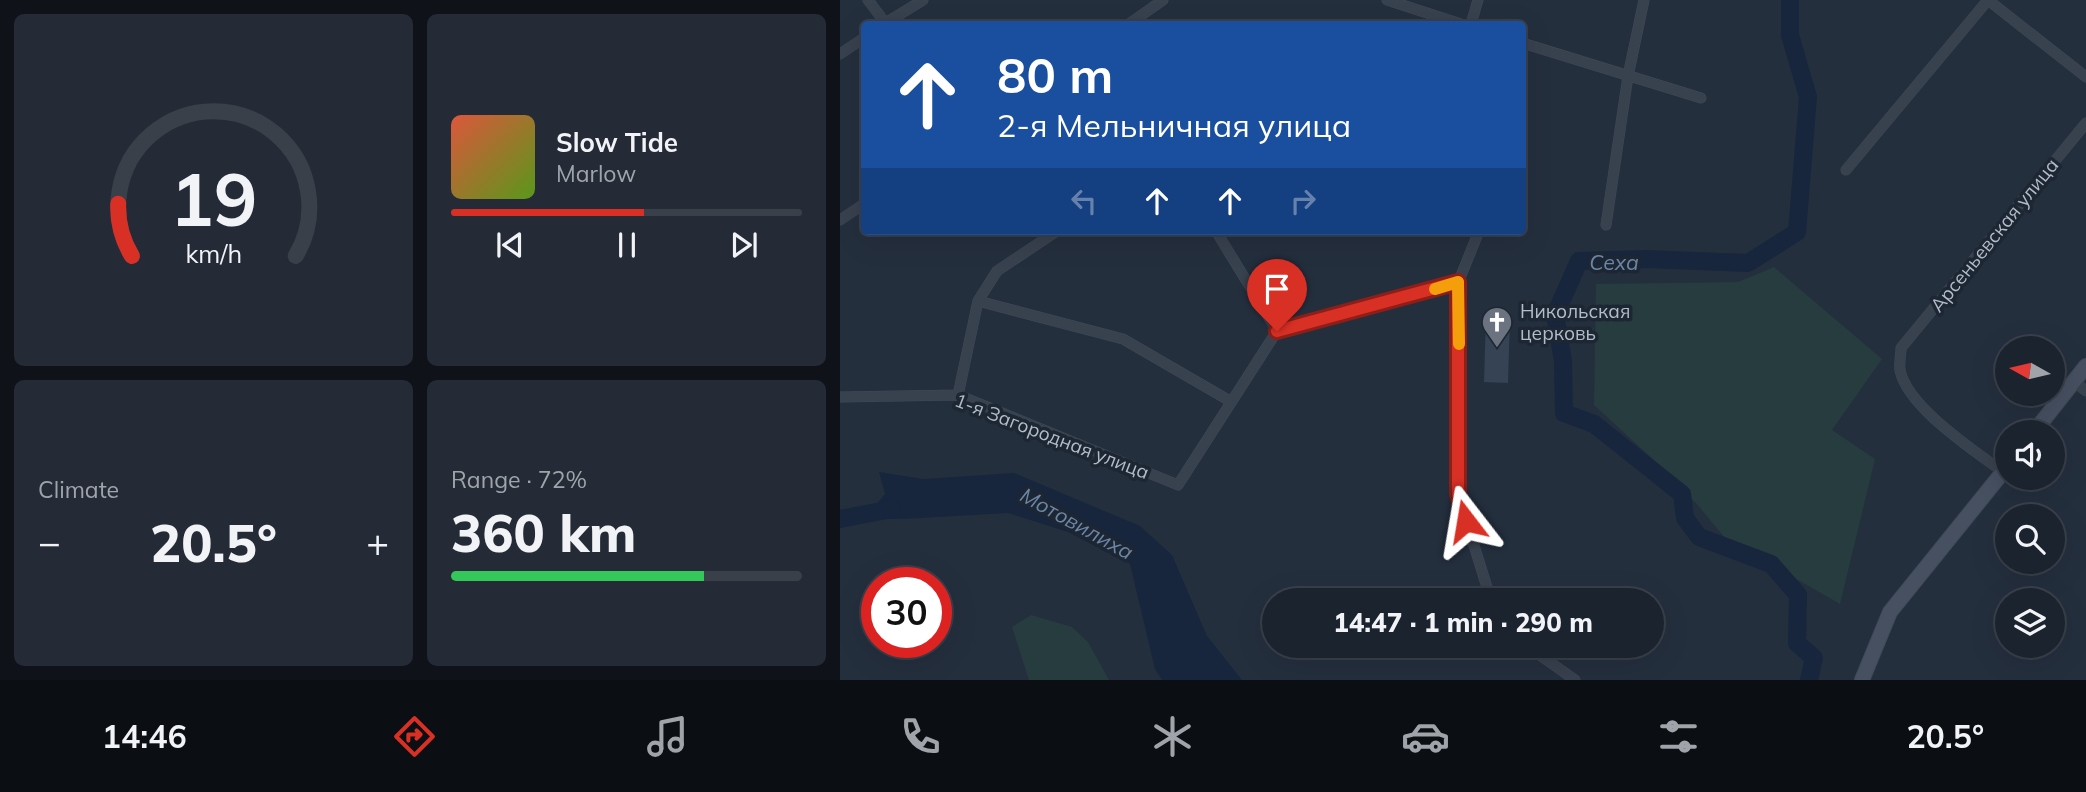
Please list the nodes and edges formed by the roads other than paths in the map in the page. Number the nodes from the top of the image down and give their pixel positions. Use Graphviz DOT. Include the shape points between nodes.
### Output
graph roads {
  1 [pos="868,0"];
  2 [pos="923,0"];
  3 [pos="1163,0"];
  4 [pos="1387,0"];
  5 [pos="1478,0"];
  6 [pos="1644,0"];
  7 [pos="1988,0"];
  8 [pos="883,21"];
  9 [pos="890,21"];
  10 [pos="1133,21"];
  11 [pos="1452,21"];
  12 [pos="1472,21"];
  13 [pos="861,40"];
  14 [pos="1526,44"];
  15 [pos="840,54"];
  16 [pos="1628,76"];
  17 [pos="2086,77"];
  18 [pos="1701,98"];
  19 [pos="2086,122"];
  20 [pos="1846,170"];
  21 [pos="861,206"];
  22 [pos="840,220"];
  23 [pos="1606,225"];
  24 [pos="1051,235"];
  25 [pos="1218,235"];
  26 [pos="1477,235"];
  27 [pos="1458,282"];
  28 [pos="978,301"];
  29 [pos="1277,331"];
  30 [pos="2086,366"];
  31 [pos="2073,381"];
  32 [pos="2086,391"];
  33 [pos="958,395"];
  34 [pos="840,397"];
  35 [pos="1230,401"];
  36 [pos="2043,420"];
  37 [pos="1995,463"];
  38 [pos="1995,482"];
  39 [pos="1487,588"];
  40 [pos="1544,658"];
  41 [pos="1575,680"];
  42 [pos="1862,680"];
  1 -- 8 [label="street"];
  2 -- 9 [label="street"];
  3 -- 10 [label="street"];
  4 -- 11 [label="street"];
  5 -- 12 [label="street"];
  6 -- 16 [label="street"];
  7 -- 17 [label="street"];
  7 -- 20 [label="street"];
  13 -- 15 [label="street"];
  14 -- 16 [label="street"];
  16 -- 18 [label="street"];
  16 -- 23 [label="street"];
  19 -- 37 [label="street, Арсеньевская улица" via="1901,348 1900,369 1910,392 1936,421"];
  21 -- 22 [label="street"];
  24 -- 28 [label="street" via="997,271"];
  25 -- 29 [label="street"];
  26 -- 27 [label="street"];
  27 -- 29 [label="street"];
  27 -- 39 [label="street" via="1458,494"];
  28 -- 33 [label="street"];
  28 -- 35 [label="street" via="1123,339"];
  29 -- 35 [label="street"];
  30 -- 31 [label="street"];
  31 -- 32 [label="street"];
  31 -- 36 [label="street"];
  33 -- 34 [label="street, 1-я Загородная улица"];
  33 -- 35 [label="street, 1-я Загородная улица" via="1178,485"];
  38 -- 42 [label="street" via="1891,612"];
  40 -- 41 [label="street"];
}
